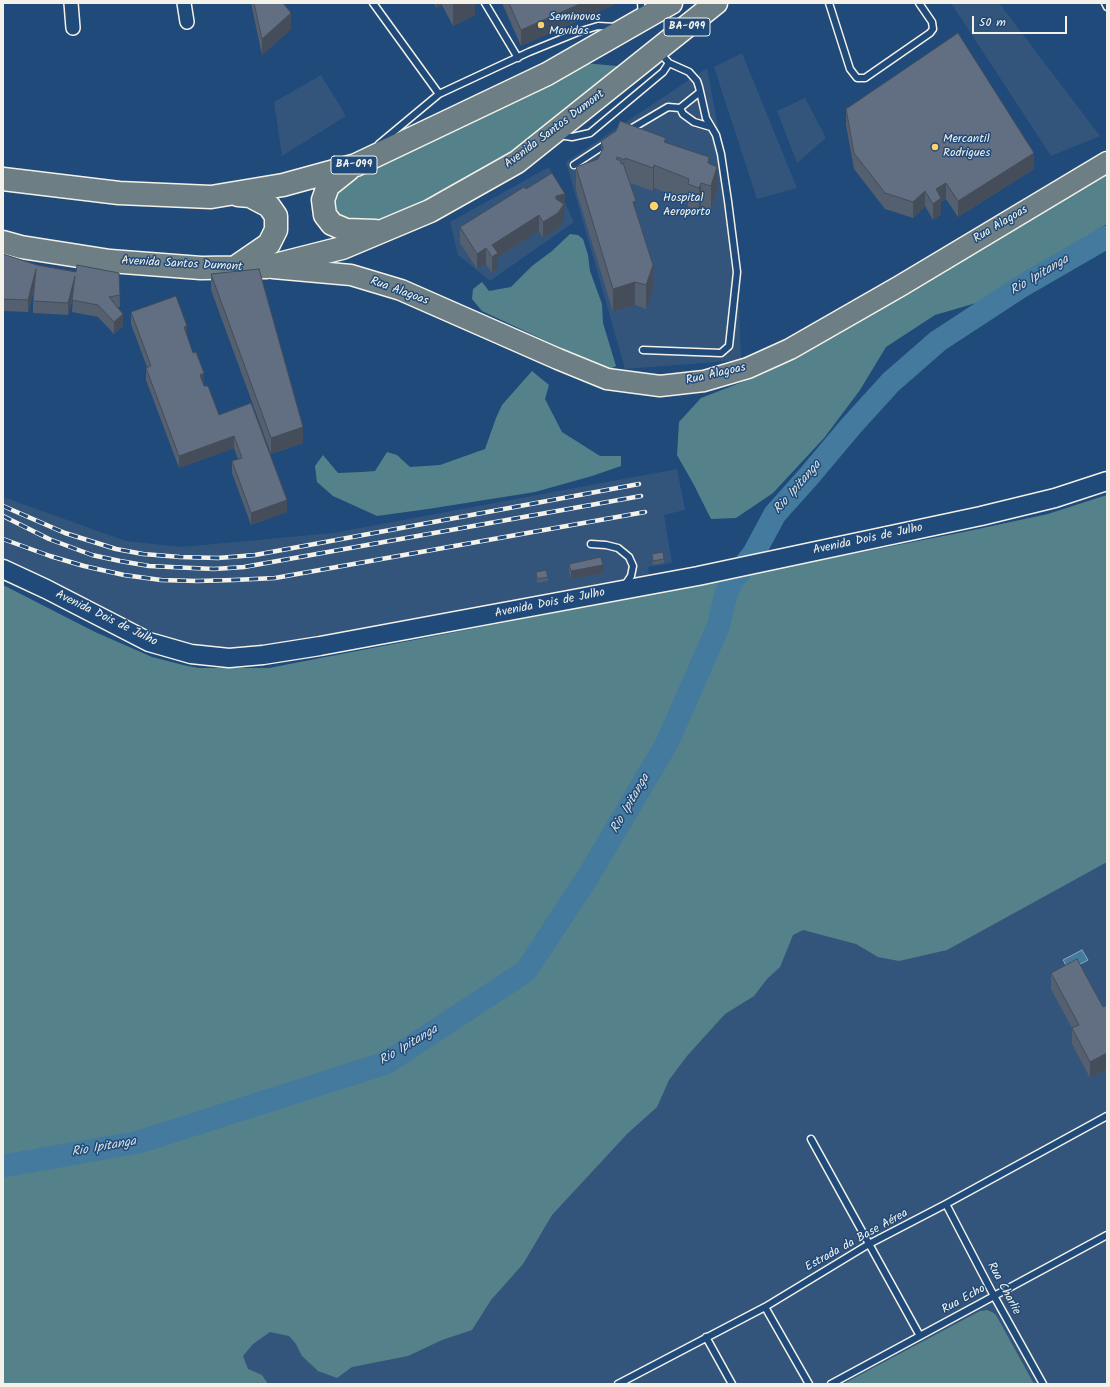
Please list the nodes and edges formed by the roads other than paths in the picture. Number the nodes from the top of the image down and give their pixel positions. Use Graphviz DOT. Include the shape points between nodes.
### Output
graph roads {
  1 [pos="71,3"];
  2 [pos="184,3"];
  3 [pos="373,3"];
  4 [pos="485,3"];
  5 [pos="671,3"];
  6 [pos="716,3"];
  7 [pos="829,3"];
  8 [pos="919,3"];
  9 [pos="1106,3"];
  10 [pos="1107,7"];
  11 [pos="637,17"];
  12 [pos="187,22"];
  13 [pos="73,28"];
  14 [pos="663,56"];
  15 [pos="518,58"];
  16 [pos="700,92"];
  17 [pos="439,94"];
  18 [pos="680,108"];
  19 [pos="711,127"];
  20 [pos="624,133"];
  21 [pos="612,141"];
  22 [pos="1107,162"];
  23 [pos="356,165"];
  24 [pos="574,165"];
  25 [pos="3,179"];
  26 [pos="212,197"];
  27 [pos="387,229"];
  28 [pos="3,242"];
  29 [pos="267,267"];
  30 [pos="234,268"];
  31 [pos="643,350"];
  32 [pos="1107,481"];
  33 [pos="591,544"];
  34 [pos="3,569"];
  35 [pos="622,590"];
  36 [pos="1107,1116"];
  37 [pos="811,1139"];
  38 [pos="946,1204"];
  39 [pos="1107,1235"];
  40 [pos="870,1244"];
  41 [pos="994,1296"];
  42 [pos="765,1306"];
  43 [pos="920,1336"];
  44 [pos="706,1337"];
  45 [pos="625,1382"];
  46 [pos="618,1384"];
  47 [pos="732,1384"];
  48 [pos="809,1384"];
  49 [pos="831,1384"];
  50 [pos="1043,1384"];
  1 -- 13 [label="street"];
  2 -- 12 [label="street"];
  3 -- 17 [label="lane"];
  4 -- 15 [label="lane"];
  5 -- 11 [label="highway, BA-099"];
  6 -- 14 [label="highway, Avenida Santos Dumont / BA-099"];
  7 -- 8 [label="lane" via="850,69 857,78 865,78 934,29"];
  9 -- 10 [label="lane"];
  11 -- 15 [label="lane" via="578,32"];
  11 -- 23 [label="highway, BA-099" via="548,74"];
  14 -- 16 [label="lane" via="689,72"];
  14 -- 27 [label="highway, Avenida Santos Dumont / BA-099" via="517,162 430,211"];
  15 -- 17 [label="lane"];
  16 -- 18 [label="lane"];
  16 -- 19 [label="lane" via="706,118"];
  17 -- 23 [label="lane"];
  18 -- 19 [label="lane" via="683,114 694,122"];
  18 -- 20 [label="lane" via="668,107"];
  19 -- 31 [label="lane" via="721,154 737,272 729,346 720,353"];
  21 -- 24 [label="lane"];
  22 -- 29 [label="main road, Rua Alagoas" via="790,349 748,368 704,381 660,386 607,378 401,290 351,275"];
  23 -- 26 [label="highway, BA-099" via="283,185"];
  23 -- 27 [label="highway" via="328,186 323,200 325,215 332,224 346,230"];
  25 -- 26 [label="highway, BA-099" via="119,193"];
  26 -- 30 [label="highway" via="250,196 269,206 276,216 276,230 269,244"];
  27 -- 29 [label="highway, Avenida Santos Dumont / BA-099" via="342,248"];
  28 -- 30 [label="highway, Avenida Santos Dumont / BA-099" via="110,261"];
  29 -- 30 [label="highway, Avenida Santos Dumont / BA-099"];
  32 -- 35 [label="street, Avenida Dois de Julho" via="1055,498 981,516"];
  33 -- 35 [label="lane" via="618,548 629,557 632,566 631,576"];
  34 -- 35 [label="street, Avenida Dois de Julho" via="149,642 190,654 229,658 320,646"];
  36 -- 38 [label="lane, Estrada da Base Aérea"];
  37 -- 40 [label="lane"];
  38 -- 40 [label="lane, Estrada da Base Aérea"];
  38 -- 41 [label="lane, Rua Charlie"];
  39 -- 41 [label="lane, Rua Echo"];
  40 -- 42 [label="lane, Estrada da Base Aérea"];
  40 -- 43 [label="lane"];
  41 -- 43 [label="lane, Rua Echo"];
  41 -- 50 [label="lane, Rua Charlie"];
  42 -- 44 [label="lane, Estrada da Base Aérea"];
  42 -- 48 [label="lane"];
  43 -- 49 [label="lane, Rua Echo"];
  44 -- 45 [label="lane, Estrada da Base Aérea"];
  44 -- 47 [label="lane"];
  45 -- 46 [label="lane, Estrada da Base Aérea"];
}
